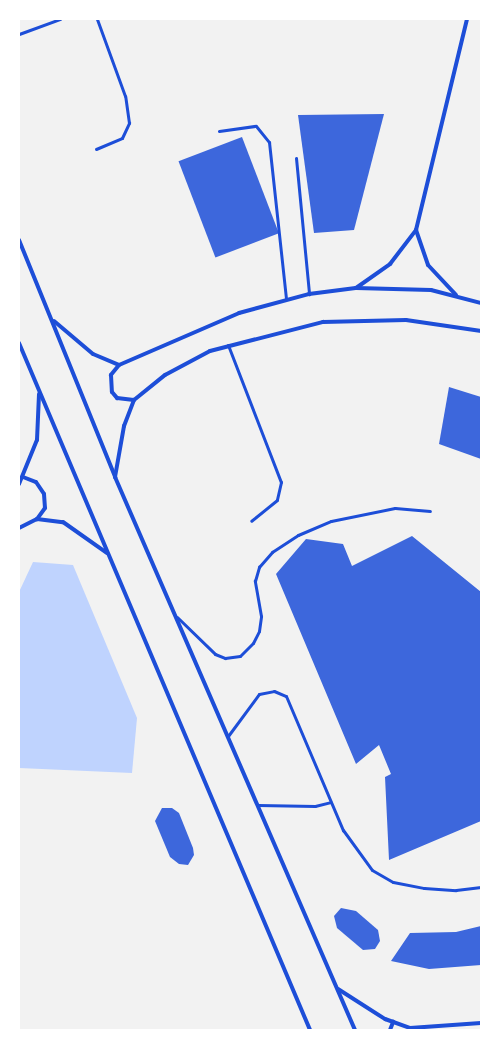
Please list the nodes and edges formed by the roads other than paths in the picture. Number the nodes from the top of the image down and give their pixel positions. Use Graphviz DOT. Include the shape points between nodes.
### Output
graph roads {
  1 [pos="60,19"];
  2 [pos="97,19"];
  3 [pos="467,19"];
  4 [pos="19,34"];
  5 [pos="219,131"];
  6 [pos="96,149"];
  7 [pos="296,158"];
  8 [pos="416,230"];
  9 [pos="19,240"];
  10 [pos="356,288"];
  11 [pos="309,294"];
  12 [pos="456,295"];
  13 [pos="286,298"];
  14 [pos="481,302"];
  15 [pos="53,321"];
  16 [pos="481,331"];
  17 [pos="19,343"];
  18 [pos="228,345"];
  19 [pos="119,365"];
  20 [pos="39,392"];
  21 [pos="134,400"];
  22 [pos="23,477"];
  23 [pos="115,477"];
  24 [pos="19,484"];
  25 [pos="430,511"];
  26 [pos="37,519"];
  27 [pos="251,521"];
  28 [pos="19,528"];
  29 [pos="108,554"];
  30 [pos="175,614"];
  31 [pos="228,736"];
  32 [pos="330,802"];
  33 [pos="258,805"];
  34 [pos="481,887"];
  35 [pos="338,989"];
  36 [pos="393,1022"];
  37 [pos="481,1024"];
  38 [pos="310,1030"];
  39 [pos="355,1030"];
  40 [pos="390,1030"];
  1 -- 4 [label="lane"];
  2 -- 6 [label="lane" via="125,96 130,123 122,138"];
  3 -- 8 [label="street"];
  5 -- 13 [label="lane" via="256,126 269,142"];
  7 -- 11 [label="lane"];
  8 -- 10 [label="street" via="390,264"];
  8 -- 12 [label="street" via="428,265"];
  9 -- 15 [label="street"];
  10 -- 11 [label="street"];
  10 -- 12 [label="street" via="430,290"];
  11 -- 13 [label="street"];
  12 -- 14 [label="street"];
  13 -- 19 [label="street" via="239,314 145,357"];
  15 -- 19 [label="street" via="93,354"];
  15 -- 23 [label="street"];
  16 -- 18 [label="street" via="406,320 323,322"];
  17 -- 20 [label="street"];
  18 -- 21 [label="street" via="188,361"];
  18 -- 27 [label="lane" via="281,482 277,500"];
  19 -- 21 [label="street" via="111,376 112,392 117,398"];
  20 -- 22 [label="street" via="37,440"];
  20 -- 29 [label="street"];
  21 -- 23 [label="street" via="124,426"];
  22 -- 24 [label="street"];
  22 -- 26 [label="street" via="36,482 44,494 45,508"];
  23 -- 30 [label="street"];
  25 -- 30 [label="lane" via="394,508 331,522 298,535 272,552 259,567 255,581 261,616 259,631 253,644 240,656 225,658 215,654"];
  26 -- 28 [label="street"];
  26 -- 29 [label="street" via="63,522"];
  29 -- 38 [label="street"];
  30 -- 31 [label="street"];
  31 -- 32 [label="lane" via="259,694 274,691 286,696"];
  31 -- 33 [label="street"];
  32 -- 33 [label="lane" via="315,806"];
  32 -- 34 [label="lane" via="357,853 377,873 393,882 424,888 456,890"];
  33 -- 35 [label="street"];
  35 -- 36 [label="street"];
  35 -- 39 [label="street"];
  36 -- 37 [label="street" via="410,1028"];
  36 -- 40 [label="street"];
}
